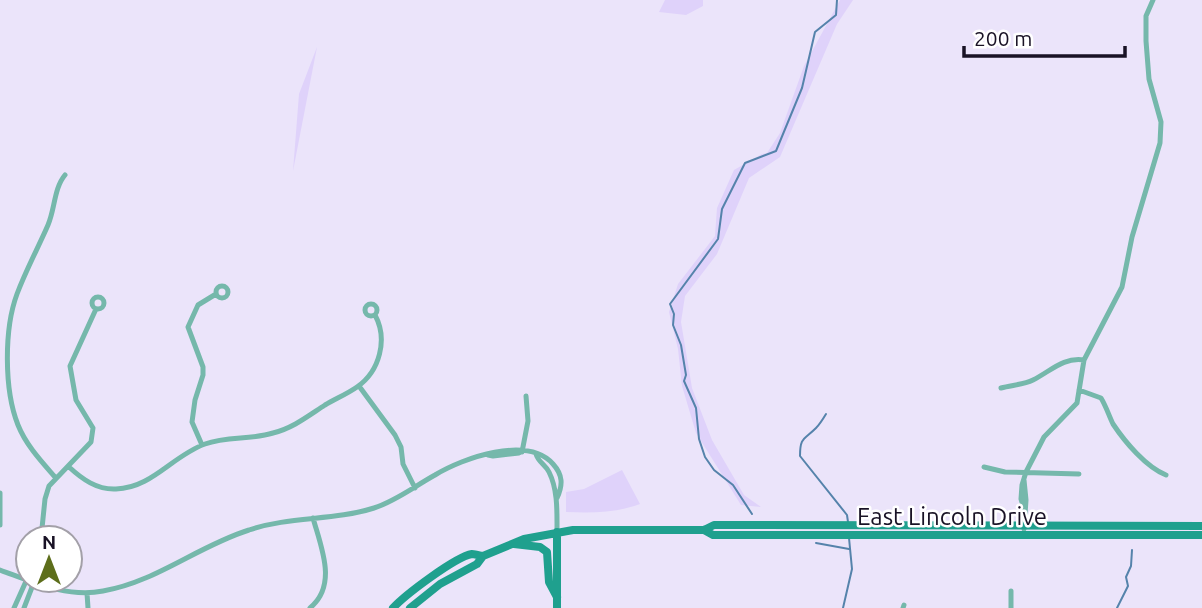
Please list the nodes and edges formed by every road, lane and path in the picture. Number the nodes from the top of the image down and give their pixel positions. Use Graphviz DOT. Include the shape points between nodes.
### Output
graph roads {
  1 [pos="1153,0"];
  2 [pos="65,175"];
  3 [pos="216,294"];
  4 [pos="96,309"];
  5 [pos="375,315"];
  6 [pos="1084,360"];
  7 [pos="359,386"];
  8 [pos="1001,388"];
  9 [pos="1079,390"];
  10 [pos="10,395"];
  11 [pos="1,396"];
  12 [pos="526,396"];
  13 [pos="202,445"];
  14 [pos="522,452"];
  15 [pos="536,454"];
  16 [pos="551,462"];
  17 [pos="69,467"];
  18 [pos="545,467"];
  19 [pos="984,467"];
  20 [pos="1026,472"];
  21 [pos="1079,474"];
  22 [pos="1166,475"];
  23 [pos="55,477"];
  24 [pos="415,488"];
  25 [pos="0,493"];
  26 [pos="557,498"];
  27 [pos="313,518"];
  28 [pos="42,524"];
  29 [pos="0,525"];
  30 [pos="1202,526"];
  31 [pos="1024,531"];
  32 [pos="557,532"];
  33 [pos="1202,535"];
  34 [pos="511,543"];
  35 [pos="483,556"];
  36 [pos="1011,591"];
  37 [pos="84,593"];
  38 [pos="87,593"];
  39 [pos="557,597"];
  40 [pos="88,608"];
  41 [pos="310,608"];
  42 [pos="393,608"];
  43 [pos="410,608"];
  44 [pos="557,608"];
  45 [pos="1010,608"];
  1 -- 6 [label="street" via="1146,16 1146,41 1149,79 1161,121 1160,143 1122,287"];
  2 -- 10 [label="street" via="53,214 16,296 9,339"];
  3 -- 13 [label="street" via="198,305 188,327 203,367 192,422"];
  4 -- 17 [label="street" via="70,366 76,400 93,428 91,442"];
  5 -- 7 [label="street" via="382,343 374,366"];
  6 -- 8 [label="street" via="1064,362 1033,380"];
  6 -- 9 [label="street"];
  7 -- 13 [label="street" via="287,429"];
  7 -- 24 [label="street" via="396,435"];
  9 -- 20 [label="street" via="1074,407 1044,438"];
  9 -- 22 [label="street" via="1101,398 1123,436 1156,471"];
  10 -- 11 [label="street"];
  10 -- 23 [label="street" via="28,444"];
  12 -- 14 [label="street" via="528,421"];
  13 -- 17 [label="street" via="139,486 104,489"];
  14 -- 15 [label="street"];
  14 -- 24 [label="street" via="467,459"];
  15 -- 16 [label="street"];
  15 -- 18 [label="street"];
  16 -- 18 [label="street"];
  16 -- 26 [label="street" via="561,476"];
  17 -- 23 [label="street"];
  18 -- 26 [label="street"];
  19 -- 20 [label="street"];
  20 -- 21 [label="street"];
  20 -- 31 [label="street"];
  23 -- 28 [label="street" via="44,499"];
  24 -- 27 [label="street" via="360,512"];
  25 -- 29 [label="street"];
  26 -- 32 [label="street"];
  27 -- 38 [label="street" via="246,531 136,583"];
  27 -- 41 [label="street" via="326,577 321,596"];
  30 -- 31 [label="main road, East Lincoln Drive"];
  31 -- 32 [label="main road, East Lincoln Drive"];
  31 -- 33 [label="main road, East Lincoln Drive"];
  32 -- 34 [label="main road, East Lincoln Drive"];
  32 -- 39 [label="main road"];
  34 -- 35 [label="main road, East Lincoln Drive"];
  34 -- 39 [label="main road" via="547,552 549,582"];
  35 -- 42 [label="main road, East Lincoln Drive" via="472,554 452,565"];
  35 -- 43 [label="main road, East Lincoln Drive"];
  36 -- 45 [label="street"];
  37 -- 38 [label="street"];
  38 -- 40 [label="street"];
  39 -- 44 [label="main road"];
}
